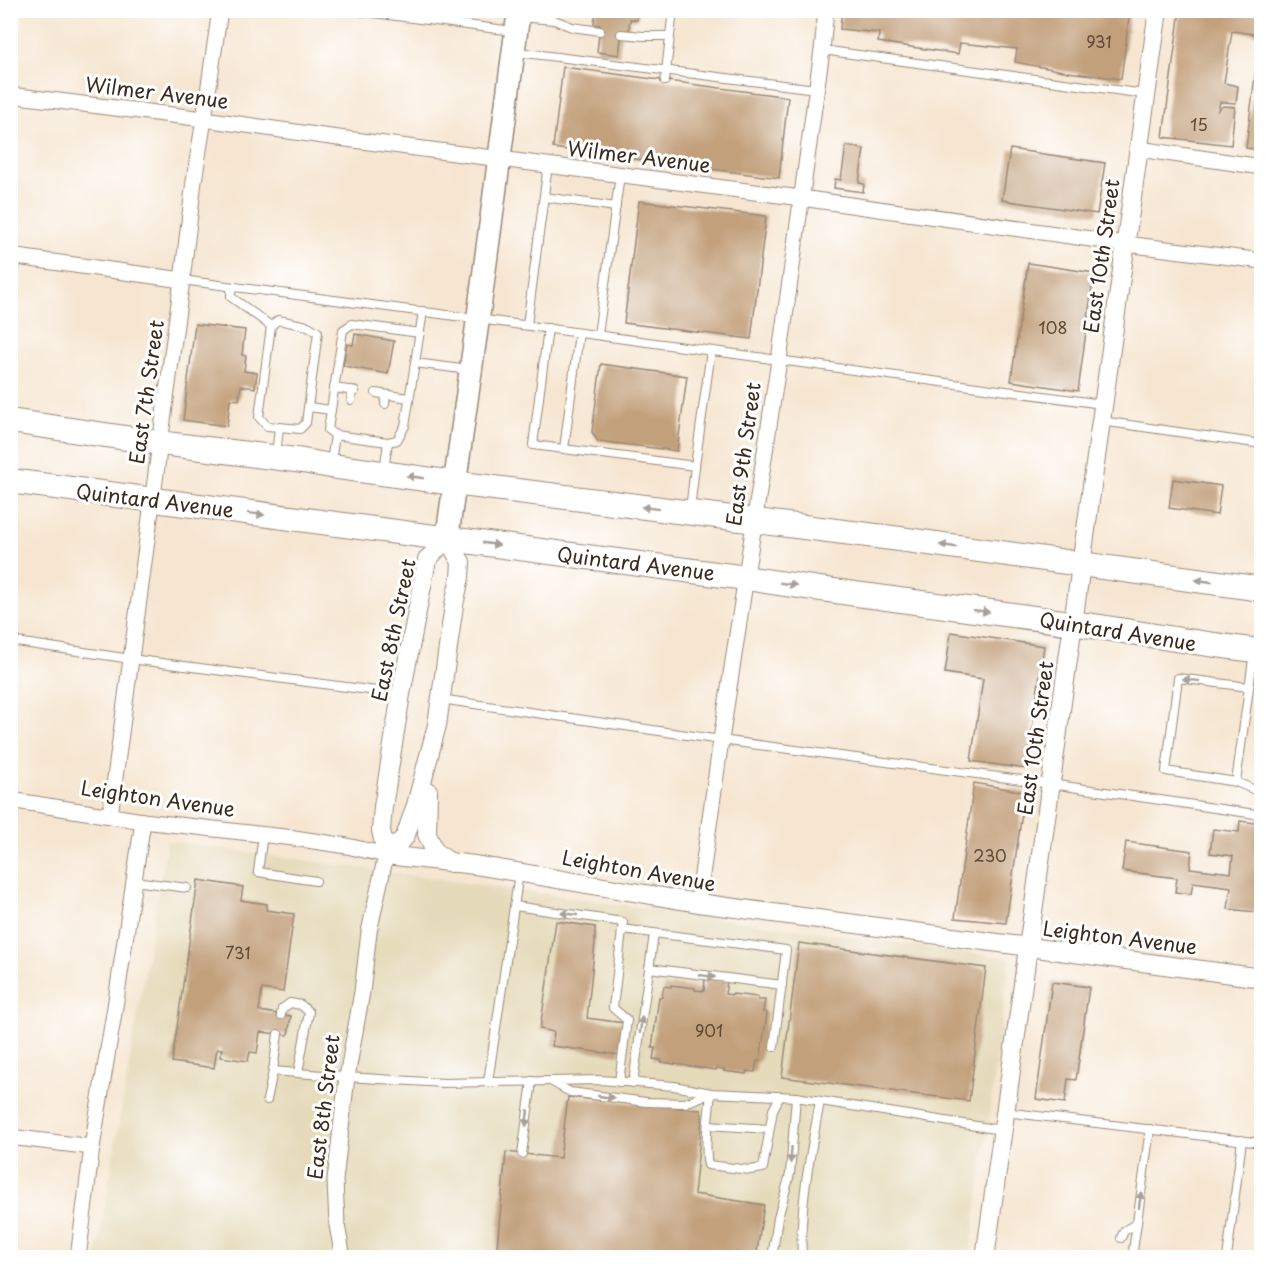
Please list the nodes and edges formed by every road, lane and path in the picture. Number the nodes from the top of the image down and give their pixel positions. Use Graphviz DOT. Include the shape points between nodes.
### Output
graph roads {
  1 [pos="220,10"];
  2 [pos="350,10"];
  3 [pos="674,10"];
  4 [pos="826,10"];
  5 [pos="1158,10"];
  6 [pos="517,28"];
  7 [pos="600,31"];
  8 [pos="621,34"];
  9 [pos="670,36"];
  10 [pos="822,50"];
  11 [pos="666,70"];
  12 [pos="665,81"];
  13 [pos="816,89"];
  14 [pos="1147,94"];
  15 [pos="10,95"];
  16 [pos="204,119"];
  17 [pos="1139,149"];
  18 [pos="500,159"];
  19 [pos="548,165"];
  20 [pos="1262,167"];
  21 [pos="620,175"];
  22 [pos="544,197"];
  23 [pos="801,198"];
  24 [pos="616,207"];
  25 [pos="1126,244"];
  26 [pos="10,256"];
  27 [pos="1262,261"];
  28 [pos="182,280"];
  29 [pos="231,287"];
  30 [pos="423,311"];
  31 [pos="478,319"];
  32 [pos="527,325"];
  33 [pos="271,326"];
  34 [pos="549,328"];
  35 [pos="420,333"];
  36 [pos="579,333"];
  37 [pos="598,335"];
  38 [pos="711,351"];
  39 [pos="779,360"];
  40 [pos="415,363"];
  41 [pos="471,370"];
  42 [pos="334,388"];
  43 [pos="375,393"];
  44 [pos="386,395"];
  45 [pos="409,398"];
  46 [pos="351,400"];
  47 [pos="386,404"];
  48 [pos="308,407"];
  49 [pos="331,410"];
  50 [pos="1102,412"];
  51 [pos="10,421"];
  52 [pos="279,427"];
  53 [pos="335,435"];
  54 [pos="388,442"];
  55 [pos="160,443"];
  56 [pos="1262,444"];
  57 [pos="564,449"];
  58 [pos="276,457"];
  59 [pos="331,466"];
  60 [pos="695,466"];
  61 [pos="384,473"];
  62 [pos="10,481"];
  63 [pos="454,483"];
  64 [pos="152,501"];
  65 [pos="689,513"];
  66 [pos="755,522"];
  67 [pos="447,538"];
  68 [pos="1081,563"];
  69 [pos="746,578"];
  70 [pos="1262,589"];
  71 [pos="1073,623"];
  72 [pos="10,641"];
  73 [pos="1258,651"];
  74 [pos="131,659"];
  75 [pos="1250,687"];
  76 [pos="401,694"];
  77 [pos="441,699"];
  78 [pos="721,740"];
  79 [pos="429,756"];
  80 [pos="1236,782"];
  81 [pos="1051,784"];
  82 [pos="1262,793"];
  83 [pos="10,800"];
  84 [pos="110,815"];
  85 [pos="1262,815"];
  86 [pos="143,821"];
  87 [pos="263,834"];
  88 [pos="386,855"];
  89 [pos="451,862"];
  90 [pos="519,872"];
  91 [pos="134,880"];
  92 [pos="316,881"];
  93 [pos="187,888"];
  94 [pos="698,903"];
  95 [pos="515,906"];
  96 [pos="622,929"];
  97 [pos="654,934"];
  98 [pos="1028,948"];
  99 [pos="649,968"];
  100 [pos="1262,978"];
  101 [pos="782,985"];
  102 [pos="281,1015"];
  103 [pos="278,1034"];
  104 [pos="774,1047"];
  105 [pos="273,1071"];
  106 [pos="298,1073"];
  107 [pos="347,1077"];
  108 [pos="532,1081"];
  109 [pos="551,1081"];
  110 [pos="488,1082"];
  111 [pos="619,1082"];
  112 [pos="633,1083"];
  113 [pos="711,1093"];
  114 [pos="780,1096"];
  115 [pos="796,1097"];
  116 [pos="267,1100"];
  117 [pos="820,1101"];
  118 [pos="1005,1112"];
  119 [pos="708,1125"];
  120 [pos="769,1129"];
  121 [pos="1150,1129"];
  122 [pos="1003,1131"];
  123 [pos="10,1137"];
  124 [pos="1242,1140"];
  125 [pos="1262,1143"];
  126 [pos="92,1147"];
  127 [pos="522,1154"];
  128 [pos="1137,1223"];
  129 [pos="1121,1238"];
  130 [pos="78,1257"];
  131 [pos="343,1257"];
  132 [pos="772,1257"];
  133 [pos="802,1257"];
  134 [pos="985,1257"];
  135 [pos="1132,1257"];
  136 [pos="1227,1257"];
  1 -- 16 [label="street, East 7th Street"];
  2 -- 6 [label="lane"];
  3 -- 9 [label="lane"];
  4 -- 10 [label="street, East 9th Street"];
  5 -- 14 [label="street, East 10th Street"];
  6 -- 7 [label="lane" via="554,20"];
  6 -- 11 [label="lane"];
  6 -- 18 [label="main road"];
  8 -- 9 [label="lane"];
  9 -- 11 [label="lane"];
  10 -- 13 [label="street, East 9th Street"];
  10 -- 14 [label="lane"];
  11 -- 12 [label="lane"];
  11 -- 13 [label="lane"];
  13 -- 23 [label="street, East 9th Street"];
  14 -- 17 [label="street, East 10th Street"];
  15 -- 16 [label="street, Wilmer Avenue"];
  16 -- 18 [label="street, Wilmer Avenue"];
  16 -- 28 [label="street, East 7th Street"];
  17 -- 20 [label="street"];
  17 -- 25 [label="street, East 10th Street"];
  18 -- 19 [label="street, Wilmer Avenue"];
  18 -- 31 [label="main road"];
  19 -- 21 [label="street, Wilmer Avenue"];
  19 -- 22 [label="lane"];
  21 -- 23 [label="street, Wilmer Avenue"];
  21 -- 24 [label="lane"];
  22 -- 24 [label="lane"];
  22 -- 32 [label="lane"];
  23 -- 25 [label="street, Wilmer Avenue"];
  23 -- 39 [label="street, East 9th Street"];
  24 -- 37 [label="lane"];
  25 -- 27 [label="street, Wilmer Avenue"];
  25 -- 50 [label="street, East 10th Street"];
  26 -- 28 [label="street"];
  28 -- 29 [label="lane"];
  28 -- 55 [label="street, East 7th Street"];
  29 -- 30 [label="lane"];
  29 -- 33 [label="lane" via="231,297"];
  30 -- 31 [label="lane"];
  30 -- 35 [label="lane"];
  31 -- 32 [label="lane"];
  31 -- 41 [label="main road"];
  32 -- 34 [label="lane"];
  33 -- 48 [label="lane" via="278,320 318,332"];
  33 -- 52 [label="lane" via="259,417 267,426"];
  34 -- 36 [label="lane"];
  34 -- 57 [label="lane" via="533,445"];
  35 -- 40 [label="lane"];
  35 -- 42 [label="lane" via="352,324 343,330"];
  36 -- 37 [label="lane"];
  36 -- 57 [label="lane"];
  37 -- 38 [label="lane"];
  38 -- 39 [label="lane"];
  38 -- 60 [label="lane"];
  39 -- 50 [label="lane"];
  39 -- 66 [label="street, East 9th Street"];
  40 -- 41 [label="lane"];
  40 -- 45 [label="lane"];
  41 -- 63 [label="main road"];
  42 -- 46 [label="lane" via="354,390"];
  42 -- 49 [label="lane"];
  43 -- 44 [label="lane"];
  44 -- 45 [label="lane"];
  44 -- 47 [label="lane"];
  45 -- 54 [label="lane" via="405,426 397,441"];
  48 -- 49 [label="lane"];
  48 -- 52 [label="lane" via="306,423 300,429"];
  49 -- 53 [label="lane" via="328,430"];
  50 -- 56 [label="lane"];
  50 -- 68 [label="street, East 10th Street"];
  51 -- 55 [label="highway"];
  52 -- 58 [label="lane"];
  53 -- 54 [label="lane"];
  53 -- 59 [label="lane"];
  54 -- 61 [label="lane"];
  55 -- 58 [label="highway"];
  55 -- 64 [label="street, East 7th Street"];
  57 -- 60 [label="lane"];
  58 -- 59 [label="highway"];
  59 -- 61 [label="highway"];
  60 -- 65 [label="lane"];
  63 -- 61 [label="highway, one-way"];
  62 -- 64 [label="highway, Quintard Avenue"];
  65 -- 63 [label="highway, one-way"];
  63 -- 67 [label="main road"];
  64 -- 67 [label="highway, Quintard Avenue, one-way"];
  64 -- 74 [label="street, East 7th Street"];
  65 -- 66 [label="highway"];
  68 -- 66 [label="highway, one-way"];
  66 -- 69 [label="street, East 9th Street"];
  67 -- 69 [label="highway, Quintard Avenue, one-way"];
  67 -- 76 [label="street, East 8th Street" via="427,560"];
  67 -- 77 [label="street" via="461,562"];
  70 -- 68 [label="highway, one-way"];
  68 -- 71 [label="street, East 10th Street"];
  69 -- 71 [label="highway, Quintard Avenue, one-way"];
  69 -- 78 [label="street, East 9th Street"];
  71 -- 73 [label="highway, Quintard Avenue"];
  71 -- 81 [label="street, East 10th Street"];
  72 -- 74 [label="lane"];
  73 -- 75 [label="lane"];
  74 -- 76 [label="lane"];
  74 -- 84 [label="street, East 7th Street"];
  75 -- 80 [label="lane"];
  75 -- 80 [label="lane, one-way" via="1178,678 1166,771"];
  76 -- 88 [label="street, East 8th Street" via="383,807 381,830"];
  77 -- 78 [label="lane"];
  77 -- 79 [label="street"];
  78 -- 81 [label="lane"];
  78 -- 94 [label="street, East 9th Street"];
  79 -- 88 [label="street" via="405,837"];
  79 -- 89 [label="street" via="427,834 435,852"];
  80 -- 82 [label="lane"];
  81 -- 85 [label="lane"];
  81 -- 98 [label="street, East 10th Street"];
  83 -- 84 [label="street, Leighton Avenue"];
  84 -- 86 [label="street, Leighton Avenue"];
  86 -- 87 [label="street, Leighton Avenue"];
  86 -- 91 [label="street"];
  87 -- 88 [label="street, Leighton Avenue"];
  87 -- 92 [label="lane" via="258,872"];
  88 -- 89 [label="street, Leighton Avenue"];
  88 -- 107 [label="street, East 8th Street" via="369,932"];
  89 -- 90 [label="street, Leighton Avenue"];
  90 -- 94 [label="street, Leighton Avenue"];
  90 -- 95 [label="lane"];
  91 -- 93 [label="lane"];
  91 -- 126 [label="street"];
  94 -- 98 [label="street, Leighton Avenue"];
  96 -- 95 [label="lane, one-way" via="623,922"];
  95 -- 110 [label="lane"];
  96 -- 97 [label="lane"];
  96 -- 111 [label="lane" via="613,1008 627,1020"];
  97 -- 99 [label="lane"];
  97 -- 101 [label="lane" via="786,950"];
  98 -- 100 [label="street, Leighton Avenue"];
  98 -- 118 [label="street, East 10th Street"];
  99 -- 101 [label="lane, one-way"];
  112 -- 99 [label="lane, one-way"];
  101 -- 104 [label="lane"];
  102 -- 106 [label="lane" via="290,1003 309,1012"];
  103 -- 105 [label="lane"];
  105 -- 106 [label="lane"];
  105 -- 116 [label="lane"];
  106 -- 107 [label="lane"];
  107 -- 110 [label="lane"];
  107 -- 131 [label="street, East 8th Street" via="335,1180"];
  108 -- 109 [label="lane"];
  108 -- 110 [label="lane"];
  108 -- 127 [label="lane, one-way"];
  109 -- 111 [label="lane"];
  109 -- 113 [label="lane, one-way" via="570,1092 646,1102 685,1103"];
  111 -- 112 [label="lane"];
  112 -- 113 [label="lane"];
  113 -- 114 [label="lane"];
  113 -- 119 [label="lane"];
  114 -- 115 [label="lane"];
  114 -- 120 [label="lane"];
  115 -- 117 [label="lane"];
  115 -- 132 [label="lane, one-way" via="790,1174"];
  117 -- 122 [label="lane"];
  117 -- 133 [label="lane" via="803,1202"];
  118 -- 121 [label="lane"];
  118 -- 122 [label="street, East 10th Street"];
  119 -- 120 [label="lane"];
  119 -- 120 [label="lane" via="708,1165 750,1170 763,1168"];
  121 -- 124 [label="lane"];
  128 -- 121 [label="lane, one-way"];
  122 -- 134 [label="street, East 10th Street"];
  123 -- 126 [label="street"];
  124 -- 125 [label="lane"];
  124 -- 136 [label="lane"];
  126 -- 130 [label="street"];
  128 -- 129 [label="lane" via="1124,1231"];
  128 -- 135 [label="lane"];
}
